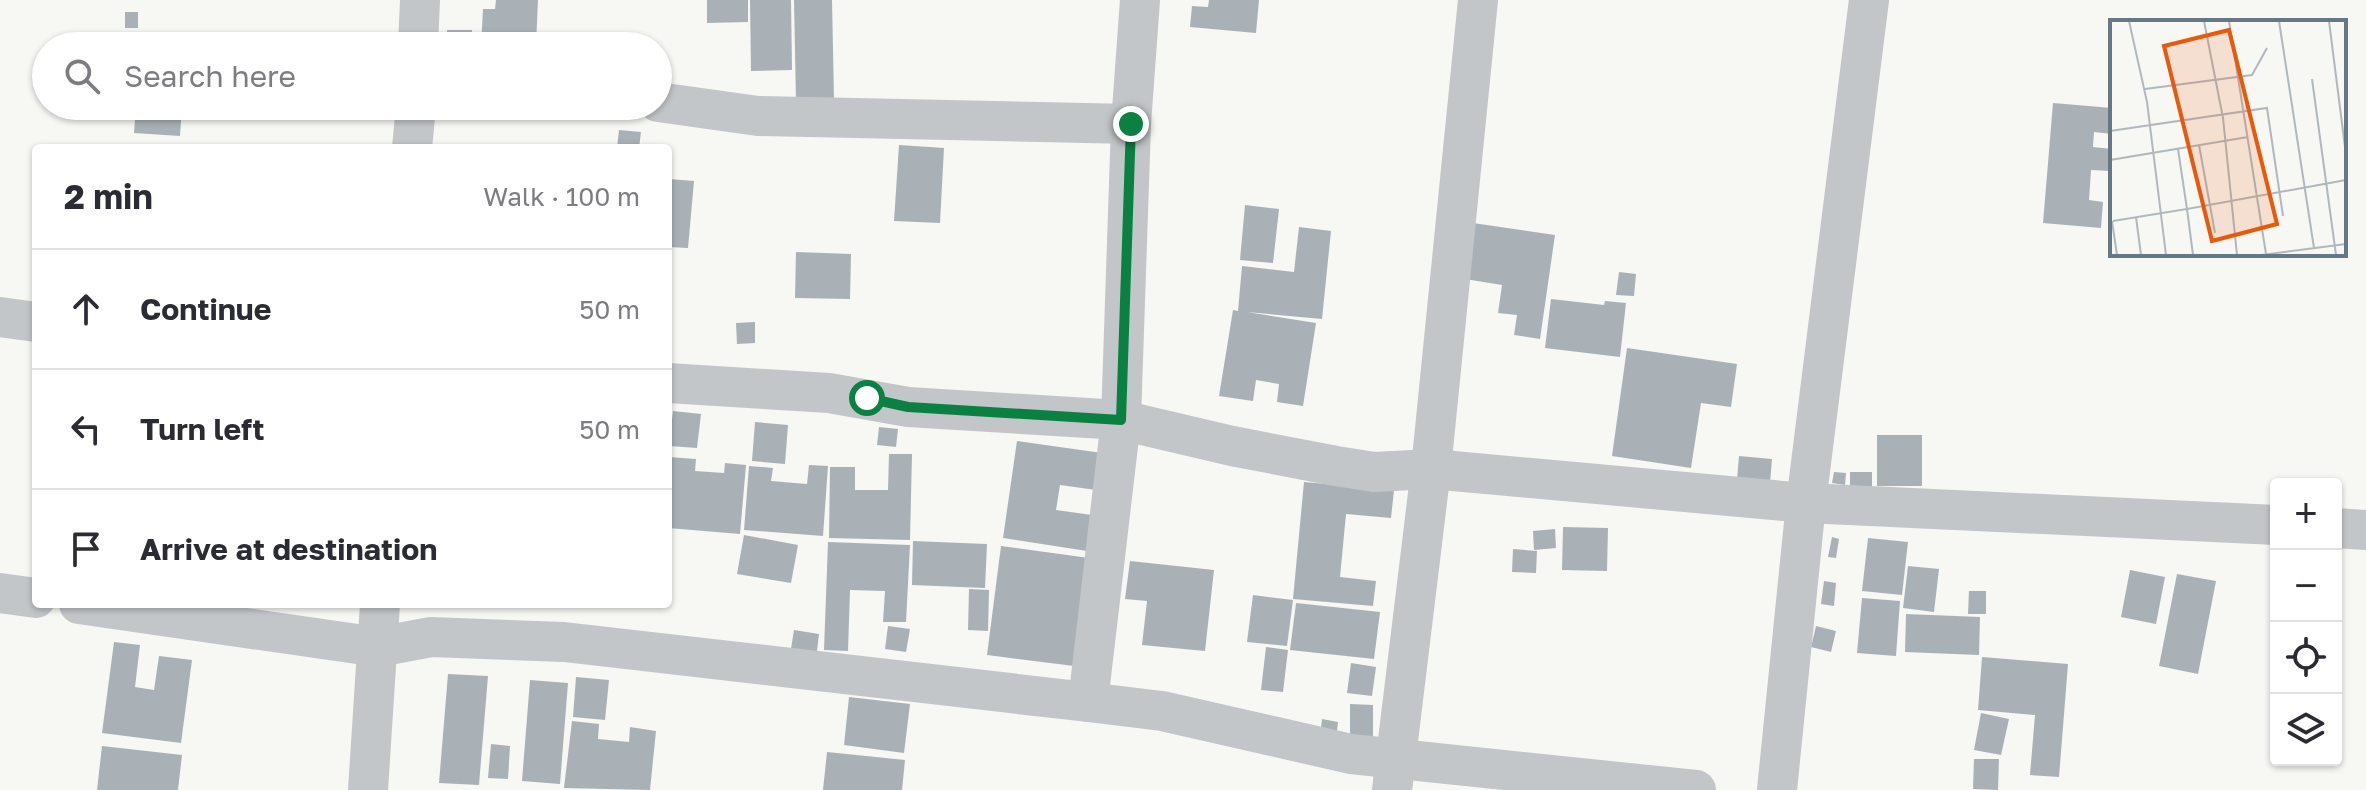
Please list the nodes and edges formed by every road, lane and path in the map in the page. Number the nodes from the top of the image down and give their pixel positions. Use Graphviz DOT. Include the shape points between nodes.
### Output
graph roads {
  1 [pos="420,0"];
  2 [pos="1140,0"];
  3 [pos="1478,0"];
  4 [pos="1869,0"];
  5 [pos="419,32"];
  6 [pos="672,104"];
  7 [pos="415,120"];
  8 [pos="1131,124"];
  9 [pos="412,144"];
  10 [pos="0,317"];
  11 [pos="32,321"];
  12 [pos="672,383"];
  13 [pos="1121,420"];
  14 [pos="1431,469"];
  15 [pos="1806,503"];
  16 [pos="2270,525"];
  17 [pos="2342,528"];
  18 [pos="2366,530"];
  19 [pos="0,593"];
  20 [pos="32,597"];
  21 [pos="107,608"];
  22 [pos="380,608"];
  23 [pos="378,647"];
  24 [pos="1088,702"];
  25 [pos="1394,773"];
  26 [pos="368,790"];
  27 [pos="1696,790"];
  28 [pos="1777,790"];
  1 -- 5 [label="street"];
  2 -- 8 [label="street"];
  3 -- 14 [label="street"];
  4 -- 15 [label="street"];
  6 -- 8 [label="street" via="758,116"];
  7 -- 9 [label="street"];
  8 -- 13 [label="street"];
  10 -- 11 [label="street"];
  12 -- 13 [label="street" via="829,393 908,407"];
  13 -- 14 [label="street" via="1336,466 1374,472"];
  13 -- 24 [label="street"];
  14 -- 15 [label="street"];
  14 -- 25 [label="street"];
  15 -- 16 [label="street"];
  15 -- 28 [label="street"];
  17 -- 18 [label="street"];
  19 -- 20 [label="street"];
  21 -- 23 [label="street"];
  22 -- 23 [label="street"];
  23 -- 24 [label="street" via="431,637 564,642"];
  23 -- 26 [label="street"];
  24 -- 25 [label="street" via="1162,711 1351,754"];
  25 -- 27 [label="street"];
}
